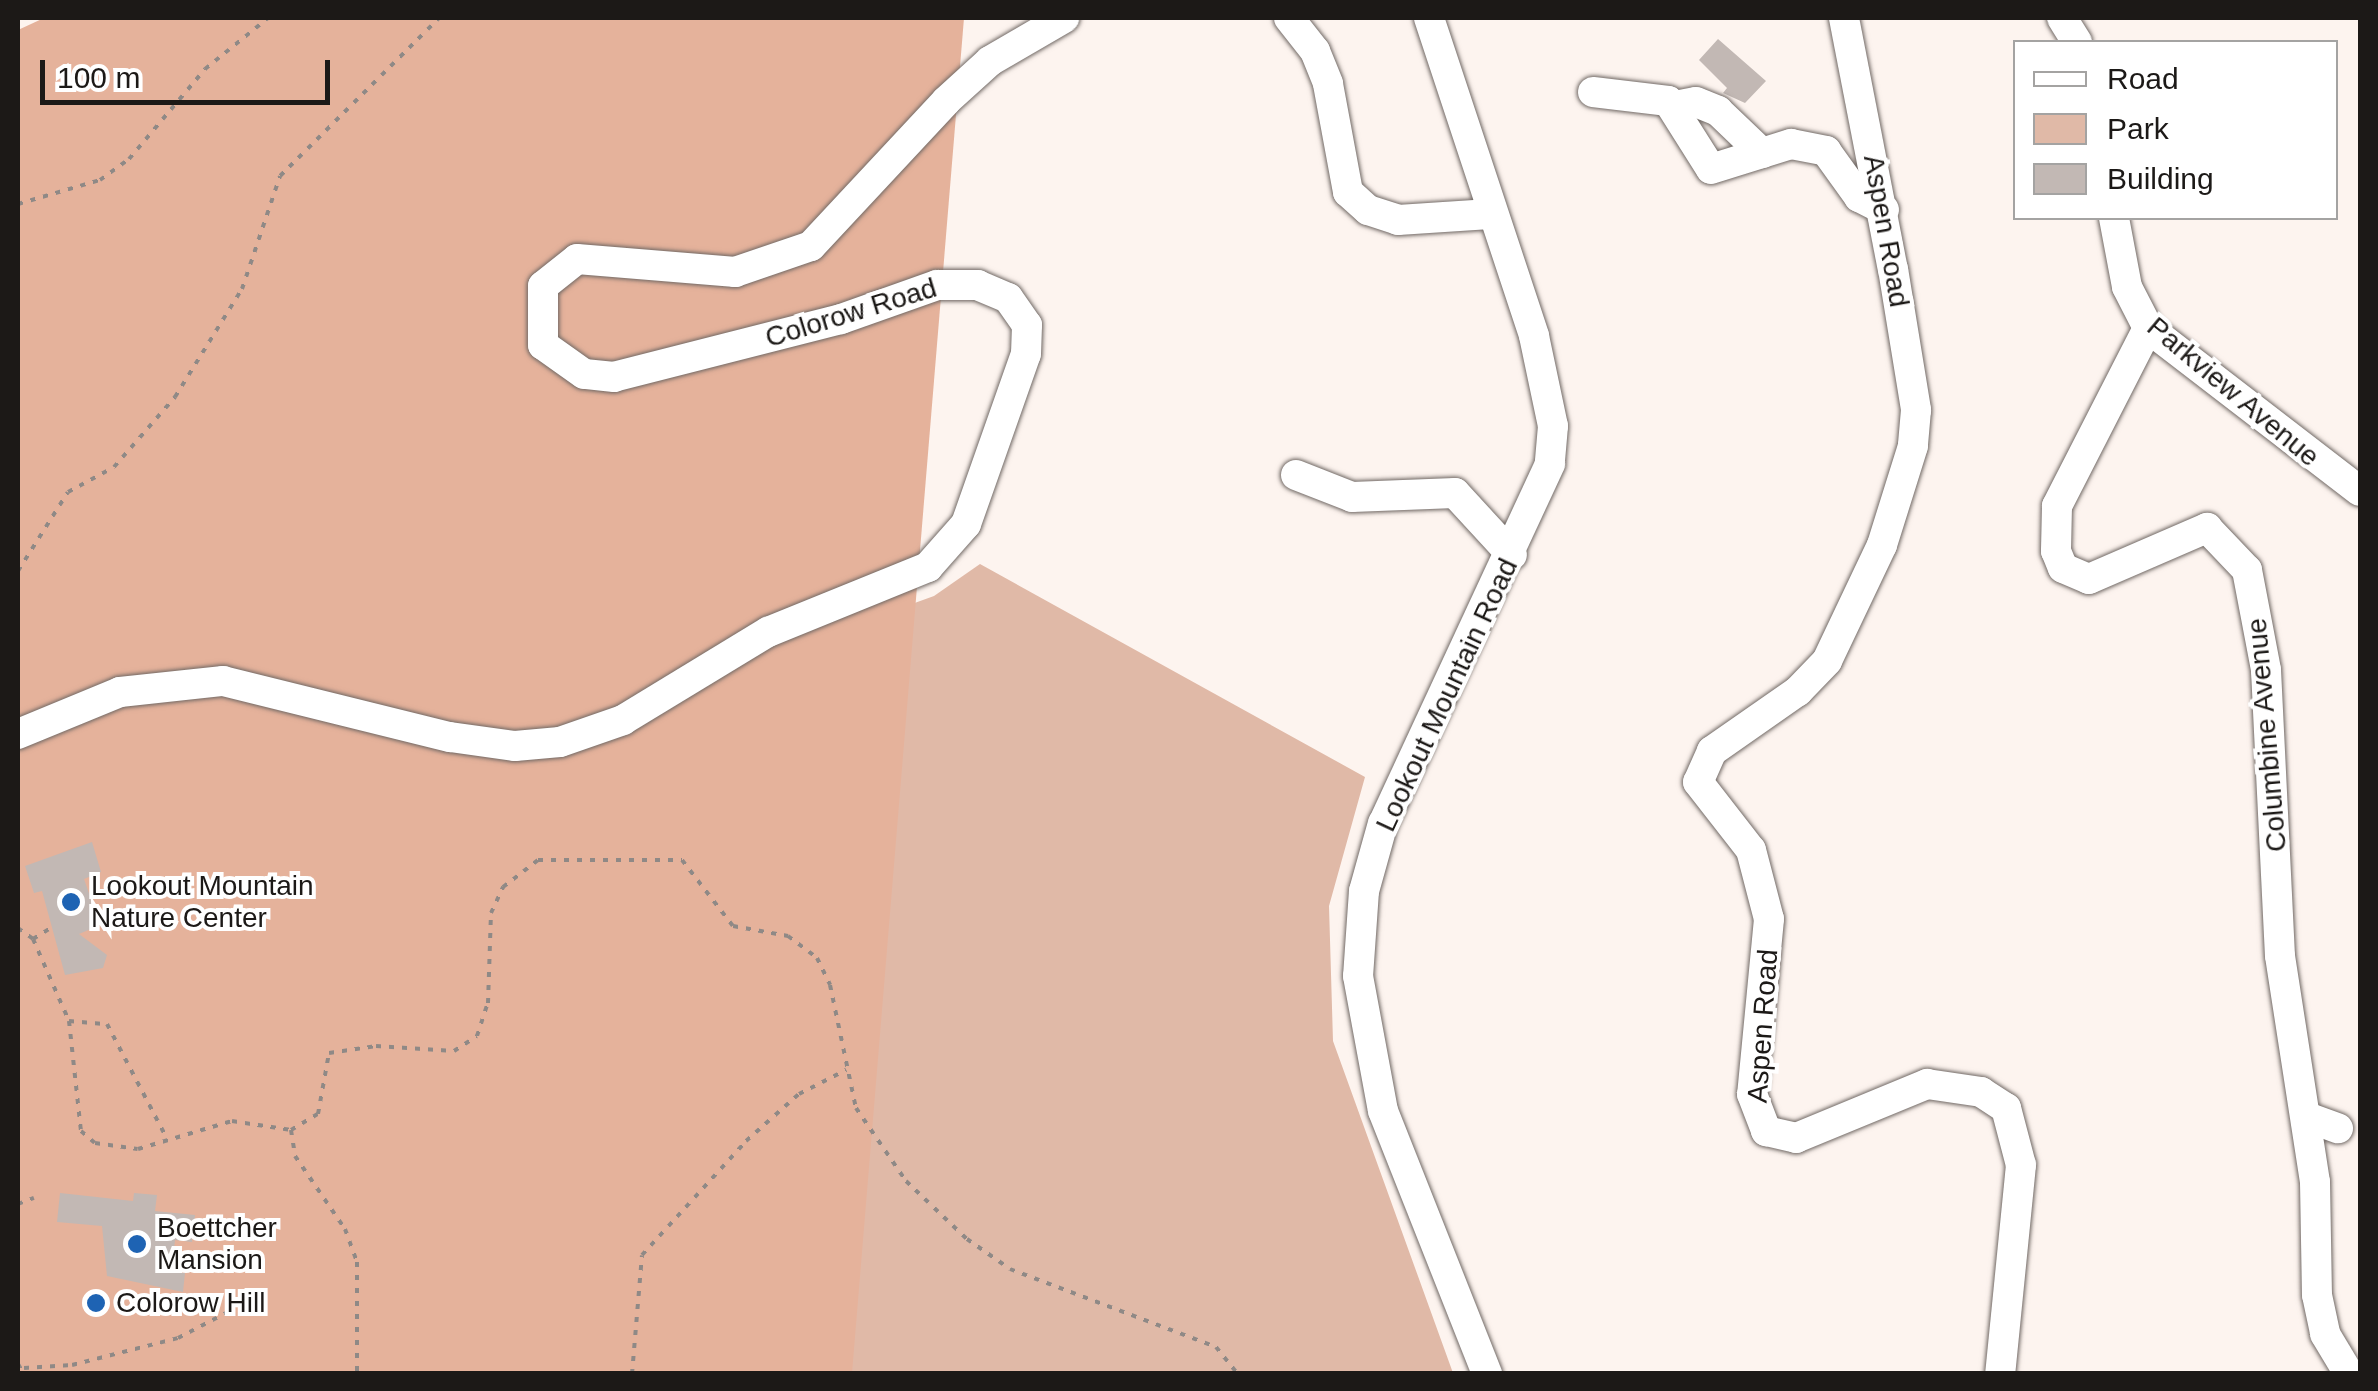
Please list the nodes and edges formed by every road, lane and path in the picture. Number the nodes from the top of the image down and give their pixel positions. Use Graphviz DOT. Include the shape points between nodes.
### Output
graph roads {
  1 [pos="268,18"];
  2 [pos="439,18"];
  3 [pos="1064,18"];
  4 [pos="1290,18"];
  5 [pos="1429,18"];
  6 [pos="1844,18"];
  7 [pos="2062,18"];
  8 [pos="2076,40"];
  9 [pos="1593,92"];
  10 [pos="1675,106"];
  11 [pos="1762,154"];
  12 [pos="18,204"];
  13 [pos="1884,210"];
  14 [pos="1490,214"];
  15 [pos="2114,220"];
  16 [pos="2148,328"];
  17 [pos="1296,475"];
  18 [pos="2360,492"];
  19 [pos="1512,556"];
  20 [pos="18,571"];
  21 [pos="18,734"];
  22 [pos="52,927"];
  23 [pos="18,928"];
  24 [pos="33,939"];
  25 [pos="69,1021"];
  26 [pos="846,1070"];
  27 [pos="2307,1117"];
  28 [pos="2338,1128"];
  29 [pos="291,1130"];
  30 [pos="166,1138"];
  31 [pos="34,1198"];
  32 [pos="18,1204"];
  33 [pos="226,1313"];
  34 [pos="18,1364"];
  35 [pos="24,1371"];
  36 [pos="358,1374"];
  37 [pos="632,1374"];
  38 [pos="1238,1374"];
  39 [pos="1488,1374"];
  40 [pos="2000,1374"];
  41 [pos="2350,1374"];
  1 -- 12 [label="path" via="204,69 129,160 100,180"];
  2 -- 20 [label="path" via="280,176 242,290 175,397 114,467 68,492"];
  3 -- 21 [label="street, Colorow Road" via="990,61 946,100 811,246 735,272 577,260 543,286 543,345 563,365 614,377 841,319 937,286 978,285 1008,298 1028,325 1026,354 966,524 928,567 768,632 623,720 560,742 515,746 450,737 308,696 223,682 120,692"];
  4 -- 14 [label="street" via="1315,50 1328,84 1348,192 1398,220"];
  5 -- 14 [label="street, Lookout Mountain Road"];
  6 -- 13 [label="street, Aspen Road"];
  7 -- 8 [label="street"];
  9 -- 10 [label="street"];
  10 -- 11 [label="street" via="1696,102 1718,111"];
  10 -- 11 [label="street" via="1710,169"];
  11 -- 13 [label="street" via="1791,144 1826,151 1859,198"];
  13 -- 40 [label="street, Aspen Road" via="1916,410 1913,446 1882,545 1827,661 1798,691 1712,750 1698,782 1752,850 1770,918 1752,1094 1766,1131 1796,1138 1928,1084 1982,1092 2006,1108 2021,1165"];
  14 -- 19 [label="street, Lookout Mountain Road" via="1534,336 1553,426 1546,478"];
  15 -- 16 [label="street, Parkview Avenue" via="2127,287"];
  16 -- 18 [label="street, Parkview Avenue"];
  16 -- 27 [label="street, Columbine Avenue" via="2057,506 2056,551 2063,568 2088,579 2207,528 2247,570 2266,670 2280,956"];
  17 -- 19 [label="street" via="1352,497 1455,494"];
  19 -- 39 [label="street, Lookout Mountain Road" via="1383,823 1357,938 1369,1066"];
  22 -- 24 [label="path"];
  23 -- 24 [label="path"];
  24 -- 25 [label="path"];
  25 -- 30 [label="path" via="107,1024"];
  25 -- 30 [label="path" via="81,1131 95,1142 138,1149"];
  26 -- 29 [label="path" via="830,985 817,958 788,936 733,926 682,860 538,860 503,886 491,912 488,1003 477,1036 454,1051 376,1046 330,1053 318,1114"];
  26 -- 37 [label="path" via="799,1094 746,1141 642,1254 634,1275 640,1348"];
  26 -- 38 [label="path" via="856,1108 898,1169 981,1251 1216,1347"];
  27 -- 28 [label="street"];
  27 -- 41 [label="street, Columbine Avenue" via="2317,1295 2325,1334"];
  29 -- 30 [label="path" via="232,1121"];
  29 -- 36 [label="path" via="296,1156 345,1229 358,1262"];
  31 -- 32 [label="path"];
  33 -- 35 [label="path" via="159,1343"];
  34 -- 35 [label="path"];
}
